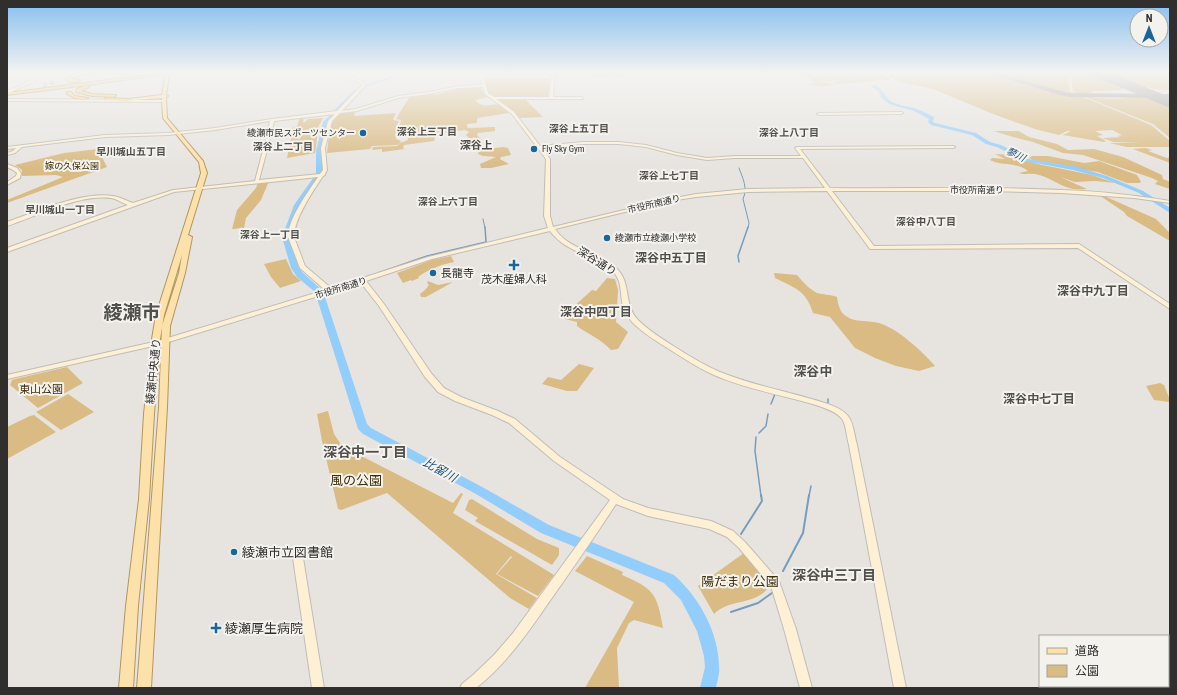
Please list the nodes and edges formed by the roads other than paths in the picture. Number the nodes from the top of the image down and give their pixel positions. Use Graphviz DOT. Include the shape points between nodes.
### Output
graph roads {
  1 [pos="166,104"];
  2 [pos="344,104"];
  3 [pos="375,104"];
  4 [pos="501,104"];
  5 [pos="335,113"];
  6 [pos="901,113"];
  7 [pos="819,114"];
  8 [pos="272,120"];
  9 [pos="180,133"];
  10 [pos="20,147"];
  11 [pos="540,147"];
  12 [pos="953,147"];
  13 [pos="7,148"];
  14 [pos="7,154"];
  15 [pos="804,157"];
  16 [pos="7,165"];
  17 [pos="319,176"];
  18 [pos="258,181"];
  19 [pos="7,184"];
  20 [pos="202,188"];
  21 [pos="829,190"];
  22 [pos="1170,202"];
  23 [pos="133,205"];
  24 [pos="7,224"];
  25 [pos="551,229"];
  26 [pos="7,250"];
  27 [pos="363,281"];
  28 [pos="323,293"];
  29 [pos="1170,307"];
  30 [pos="160,343"];
  31 [pos="7,377"];
  32 [pos="614,500"];
  33 [pos="298,558"];
  34 [pos="126,688"];
  35 [pos="144,688"];
  36 [pos="318,688"];
  37 [pos="466,688"];
  38 [pos="806,688"];
  39 [pos="900,688"];
  1 -- 9 [label="main road, 綾瀬中央通り" via="169,118"];
  2 -- 5 [label="street"];
  3 -- 5 [label="street"];
  4 -- 11 [label="street" via="513,113"];
  5 -- 8 [label="street"];
  5 -- 17 [label="street" via="328,126 323,151 326,167"];
  6 -- 7 [label="street"];
  8 -- 9 [label="street"];
  8 -- 18 [label="street" via="270,135 259,166"];
  9 -- 10 [label="street" via="105,136"];
  9 -- 20 [label="main road, 綾瀬中央通り" via="203,168"];
  10 -- 13 [label="street"];
  10 -- 14 [label="street"];
  11 -- 15 [label="street" via="576,143 619,143 707,159"];
  11 -- 25 [label="street" via="549,163 547,216"];
  12 -- 15 [label="street" via="798,148"];
  15 -- 21 [label="street"];
  16 -- 19 [label="street" via="19,173 18,177"];
  17 -- 18 [label="street"];
  17 -- 28 [label="street" via="302,205 291,237 302,267"];
  18 -- 20 [label="street"];
  20 -- 23 [label="street" via="167,193"];
  20 -- 30 [label="main road, 綾瀬中央通り" via="182,273"];
  20 -- 30 [label="main road, 綾瀬中央通り" via="160,315"];
  21 -- 22 [label="street, 市役所南通り" via="1035,190 1089,192"];
  21 -- 25 [label="street, 市役所南通り" via="741,191 683,197"];
  21 -- 29 [label="street" via="872,248 1079,246"];
  23 -- 24 [label="street" via="112,197 90,198"];
  23 -- 26 [label="street"];
  25 -- 27 [label="street, 市役所南通り" via="430,258"];
  25 -- 39 [label="street, 深谷通り" via="558,237 618,273 623,280 626,306 630,315 656,337 716,373 827,406 847,419"];
  27 -- 28 [label="street, 市役所南通り"];
  27 -- 32 [label="street" via="441,390 512,421 557,459"];
  28 -- 30 [label="street, 市役所南通り"];
  30 -- 31 [label="street, 市役所南通り"];
  30 -- 34 [label="main road, 綾瀬中央通り" via="132,606"];
  30 -- 35 [label="main road, 綾瀬中央通り" via="163,407"];
  32 -- 37 [label="street" via="584,546 503,655"];
  32 -- 38 [label="street" via="638,510 717,527 742,545 775,584"];
  33 -- 36 [label="street"];
}
